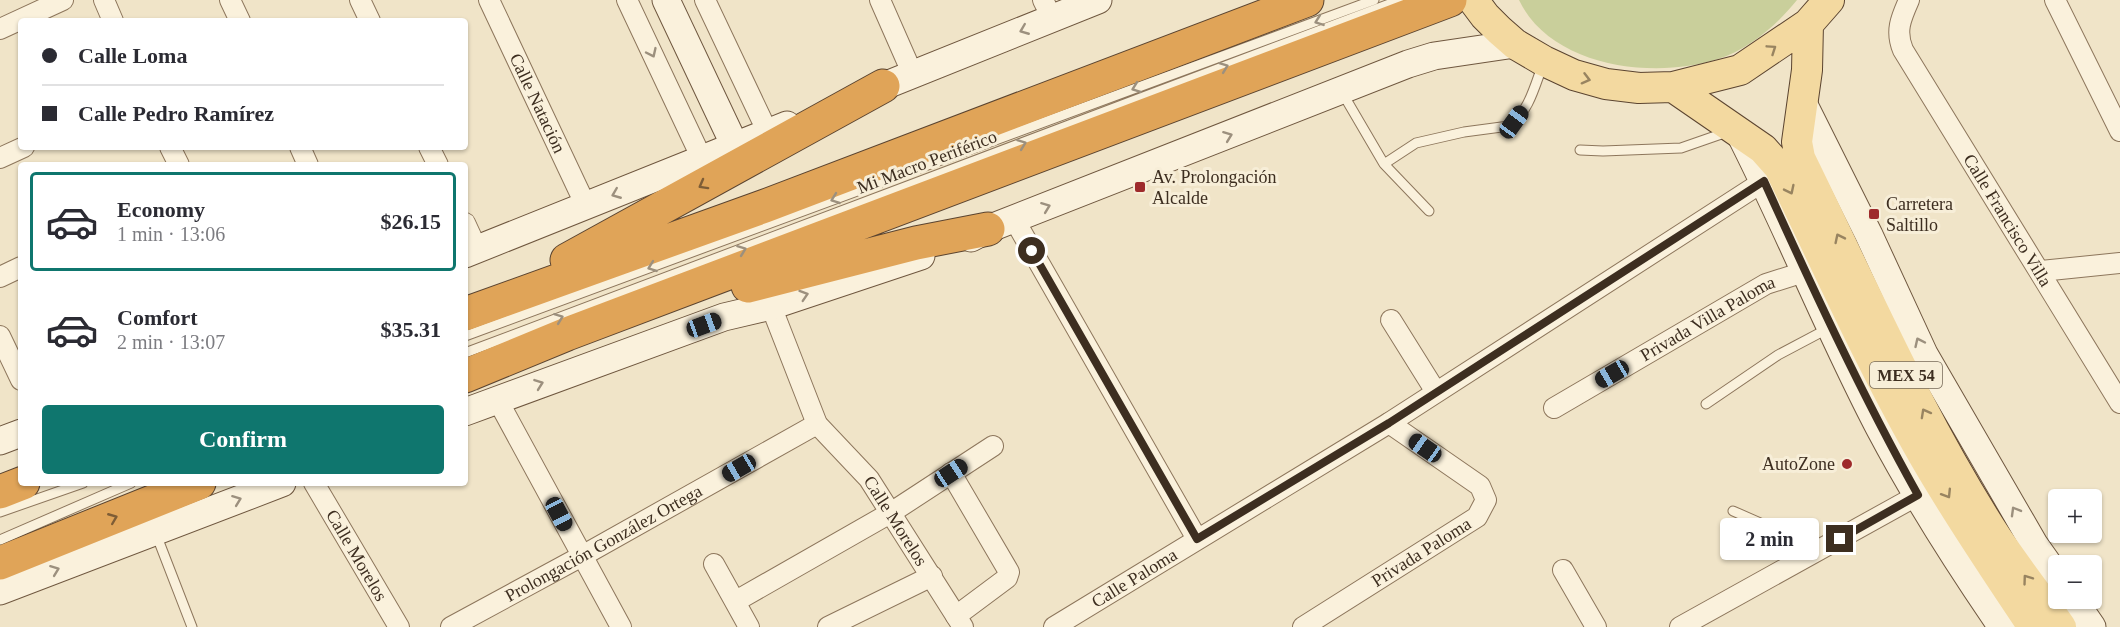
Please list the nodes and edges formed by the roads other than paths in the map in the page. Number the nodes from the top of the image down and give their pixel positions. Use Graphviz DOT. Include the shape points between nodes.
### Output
graph roads {
  1 [pos="63,0"];
  2 [pos="104,0"];
  3 [pos="231,0"];
  4 [pos="360,0"];
  5 [pos="489,0"];
  6 [pos="627,0"];
  7 [pos="666,0"];
  8 [pos="705,0"];
  9 [pos="880,0"];
  10 [pos="1098,0"];
  11 [pos="1307,0"];
  12 [pos="1374,0"];
  13 [pos="1400,0"];
  14 [pos="1450,0"];
  15 [pos="1828,0"];
  16 [pos="1909,0"];
  17 [pos="2055,0"];
  18 [pos="1479,8"];
  19 [pos="1048,9"];
  20 [pos="24,18"];
  21 [pos="112,18"];
  22 [pos="239,18"];
  23 [pos="369,18"];
  24 [pos="18,21"];
  25 [pos="1808,24"];
  26 [pos="0,29"];
  27 [pos="1515,44"];
  28 [pos="1544,61"];
  29 [pos="898,80"];
  30 [pos="1673,87"];
  31 [pos="1341,92"];
  32 [pos="1803,103"];
  33 [pos="1737,131"];
  34 [pos="2120,131"];
  35 [pos="768,133"];
  36 [pos="735,146"];
  37 [pos="18,150"];
  38 [pos="1580,150"];
  39 [pos="0,158"];
  40 [pos="702,159"];
  41 [pos="1384,164"];
  42 [pos="1764,181"];
  43 [pos="586,206"];
  44 [pos="1429,211"];
  45 [pos="1001,224"];
  46 [pos="471,252"];
  47 [pos="2120,263"];
  48 [pos="18,268"];
  49 [pos="2041,271"];
  50 [pos="1804,272"];
  51 [pos="0,277"];
  52 [pos="771,306"];
  53 [pos="470,319"];
  54 [pos="1390,320"];
  55 [pos="1831,327"];
  56 [pos="567,334"];
  57 [pos="0,336"];
  58 [pos="468,352"];
  59 [pos="18,374"];
  60 [pos="468,374"];
  61 [pos="1436,392"];
  62 [pos="497,399"];
  63 [pos="2120,403"];
  64 [pos="1706,404"];
  65 [pos="1554,408"];
  66 [pos="468,411"];
  67 [pos="1389,423"];
  68 [pos="817,424"];
  69 [pos="18,434"];
  70 [pos="0,441"];
  71 [pos="993,446"];
  72 [pos="951,473"];
  73 [pos="18,485"];
  74 [pos="74,486"];
  75 [pos="123,486"];
  76 [pos="192,486"];
  77 [pos="274,486"];
  78 [pos="316,486"];
  79 [pos="0,492"];
  80 [pos="1918,495"];
  81 [pos="1733,511"];
  82 [pos="0,512"];
  83 [pos="892,512"];
  84 [pos="155,532"];
  85 [pos="1197,539"];
  86 [pos="0,540"];
  87 [pos="1820,550"];
  88 [pos="582,556"];
  89 [pos="0,563"];
  90 [pos="714,564"];
  91 [pos="2048,564"];
  92 [pos="1563,570"];
  93 [pos="932,576"];
  94 [pos="0,591"];
  95 [pos="736,601"];
  96 [pos="2080,609"];
  97 [pos="960,622"];
  98 [pos="192,627"];
  99 [pos="399,627"];
  100 [pos="451,627"];
  101 [pos="621,627"];
  102 [pos="749,627"];
  103 [pos="828,627"];
  104 [pos="1054,627"];
  105 [pos="1303,627"];
  106 [pos="1596,627"];
  107 [pos="1680,627"];
  108 [pos="2002,627"];
  109 [pos="2033,627"];
  110 [pos="2061,627"];
  111 [pos="2092,627"];
  1 -- 20 [label="street"];
  2 -- 21 [label="street"];
  3 -- 22 [label="street"];
  4 -- 23 [label="street"];
  5 -- 43 [label="street, Calle Natación"];
  6 -- 40 [label="street, one-way"];
  7 -- 36 [label="street"];
  8 -- 35 [label="street"];
  9 -- 29 [label="street"];
  10 -- 19 [label="street"];
  11 -- 53 [label="highway"];
  12 -- 53 [label="lane, Mi Macro Periférico, one-way"];
  58 -- 13 [label="lane, Mi Macro Periférico, one-way"];
  14 -- 56 [label="highway"];
  15 -- 25 [label="main road"];
  16 -- 49 [label="street, Calle Francisco Villa" via="1898,36 1903,50"];
  17 -- 34 [label="street"];
  18 -- 27 [label="main road"];
  19 -- 29 [label="street, one-way"];
  24 -- 26 [label="street"];
  30 -- 25 [label="main road, one-way" via="1740,70"];
  25 -- 32 [label="main road, MEX 54"];
  27 -- 28 [label="main road"];
  27 -- 31 [label="street" via="1434,56"];
  28 -- 30 [label="main road, one-way" via="1606,84"];
  28 -- 41 [label="lane" via="1530,100 1509,126 1416,143"];
  29 -- 35 [label="street"];
  29 -- 53 [label="highway, one-way"];
  30 -- 33 [label="main road, MEX 54"];
  31 -- 41 [label="lane"];
  45 -- 31 [label="street, one-way"];
  91 -- 32 [label="street, one-way" via="1924,354"];
  110 -- 32 [label="main road, MEX 54, one-way" via="1997,538 1914,391 1800,158 1797,142"];
  33 -- 38 [label="lane" via="1681,148"];
  33 -- 42 [label="street"];
  33 -- 109 [label="main road, MEX 54, one-way" via="1763,149 1779,167 1888,391 1931,469"];
  35 -- 36 [label="street"];
  36 -- 40 [label="street"];
  37 -- 39 [label="street"];
  40 -- 43 [label="street, one-way"];
  41 -- 44 [label="lane"];
  42 -- 50 [label="street"];
  42 -- 61 [label="street, Calle Paloma"];
  43 -- 46 [label="street"];
  52 -- 45 [label="street, one-way" via="957,244"];
  45 -- 56 [label="highway" via="849,259"];
  45 -- 85 [label="street"];
  47 -- 49 [label="street"];
  48 -- 51 [label="street"];
  49 -- 63 [label="street, Calle Francisco Villa"];
  50 -- 55 [label="street"];
  50 -- 65 [label="street, Privada Villa Paloma" via="1766,284"];
  62 -- 52 [label="street, one-way" via="724,317"];
  52 -- 68 [label="street"];
  54 -- 61 [label="street"];
  55 -- 64 [label="lane" via="1778,355"];
  55 -- 80 [label="street"];
  56 -- 60 [label="highway"];
  57 -- 59 [label="street"];
  61 -- 67 [label="street, Calle Paloma"];
  62 -- 66 [label="street"];
  62 -- 88 [label="street"];
  67 -- 85 [label="street, Calle Paloma"];
  67 -- 105 [label="street, Privada Paloma" via="1480,486 1486,500 1483,508 1477,517"];
  68 -- 83 [label="street, Calle Morelos" via="869,479"];
  68 -- 88 [label="street, Prolongación González Ortega"];
  69 -- 70 [label="street"];
  71 -- 72 [label="street"];
  72 -- 83 [label="street"];
  72 -- 97 [label="street" via="1009,572"];
  73 -- 79 [label="highway"];
  74 -- 82 [label="lane"];
  75 -- 86 [label="lane"];
  89 -- 76 [label="highway, one-way"];
  84 -- 77 [label="street, one-way"];
  78 -- 99 [label="street, Calle Morelos"];
  80 -- 87 [label="street"];
  80 -- 108 [label="street"];
  81 -- 87 [label="lane"];
  83 -- 93 [label="street, Calle Morelos"];
  83 -- 95 [label="street"];
  94 -- 84 [label="street, one-way"];
  84 -- 98 [label="lane"];
  85 -- 104 [label="street, Calle Paloma"];
  87 -- 107 [label="street"];
  88 -- 100 [label="street, Prolongación González Ortega"];
  88 -- 101 [label="street"];
  90 -- 95 [label="street"];
  92 -- 106 [label="street"];
  93 -- 97 [label="street, Calle Morelos"];
  93 -- 103 [label="street"];
  95 -- 102 [label="street"];
  96 -- 111 [label="street"];
}
